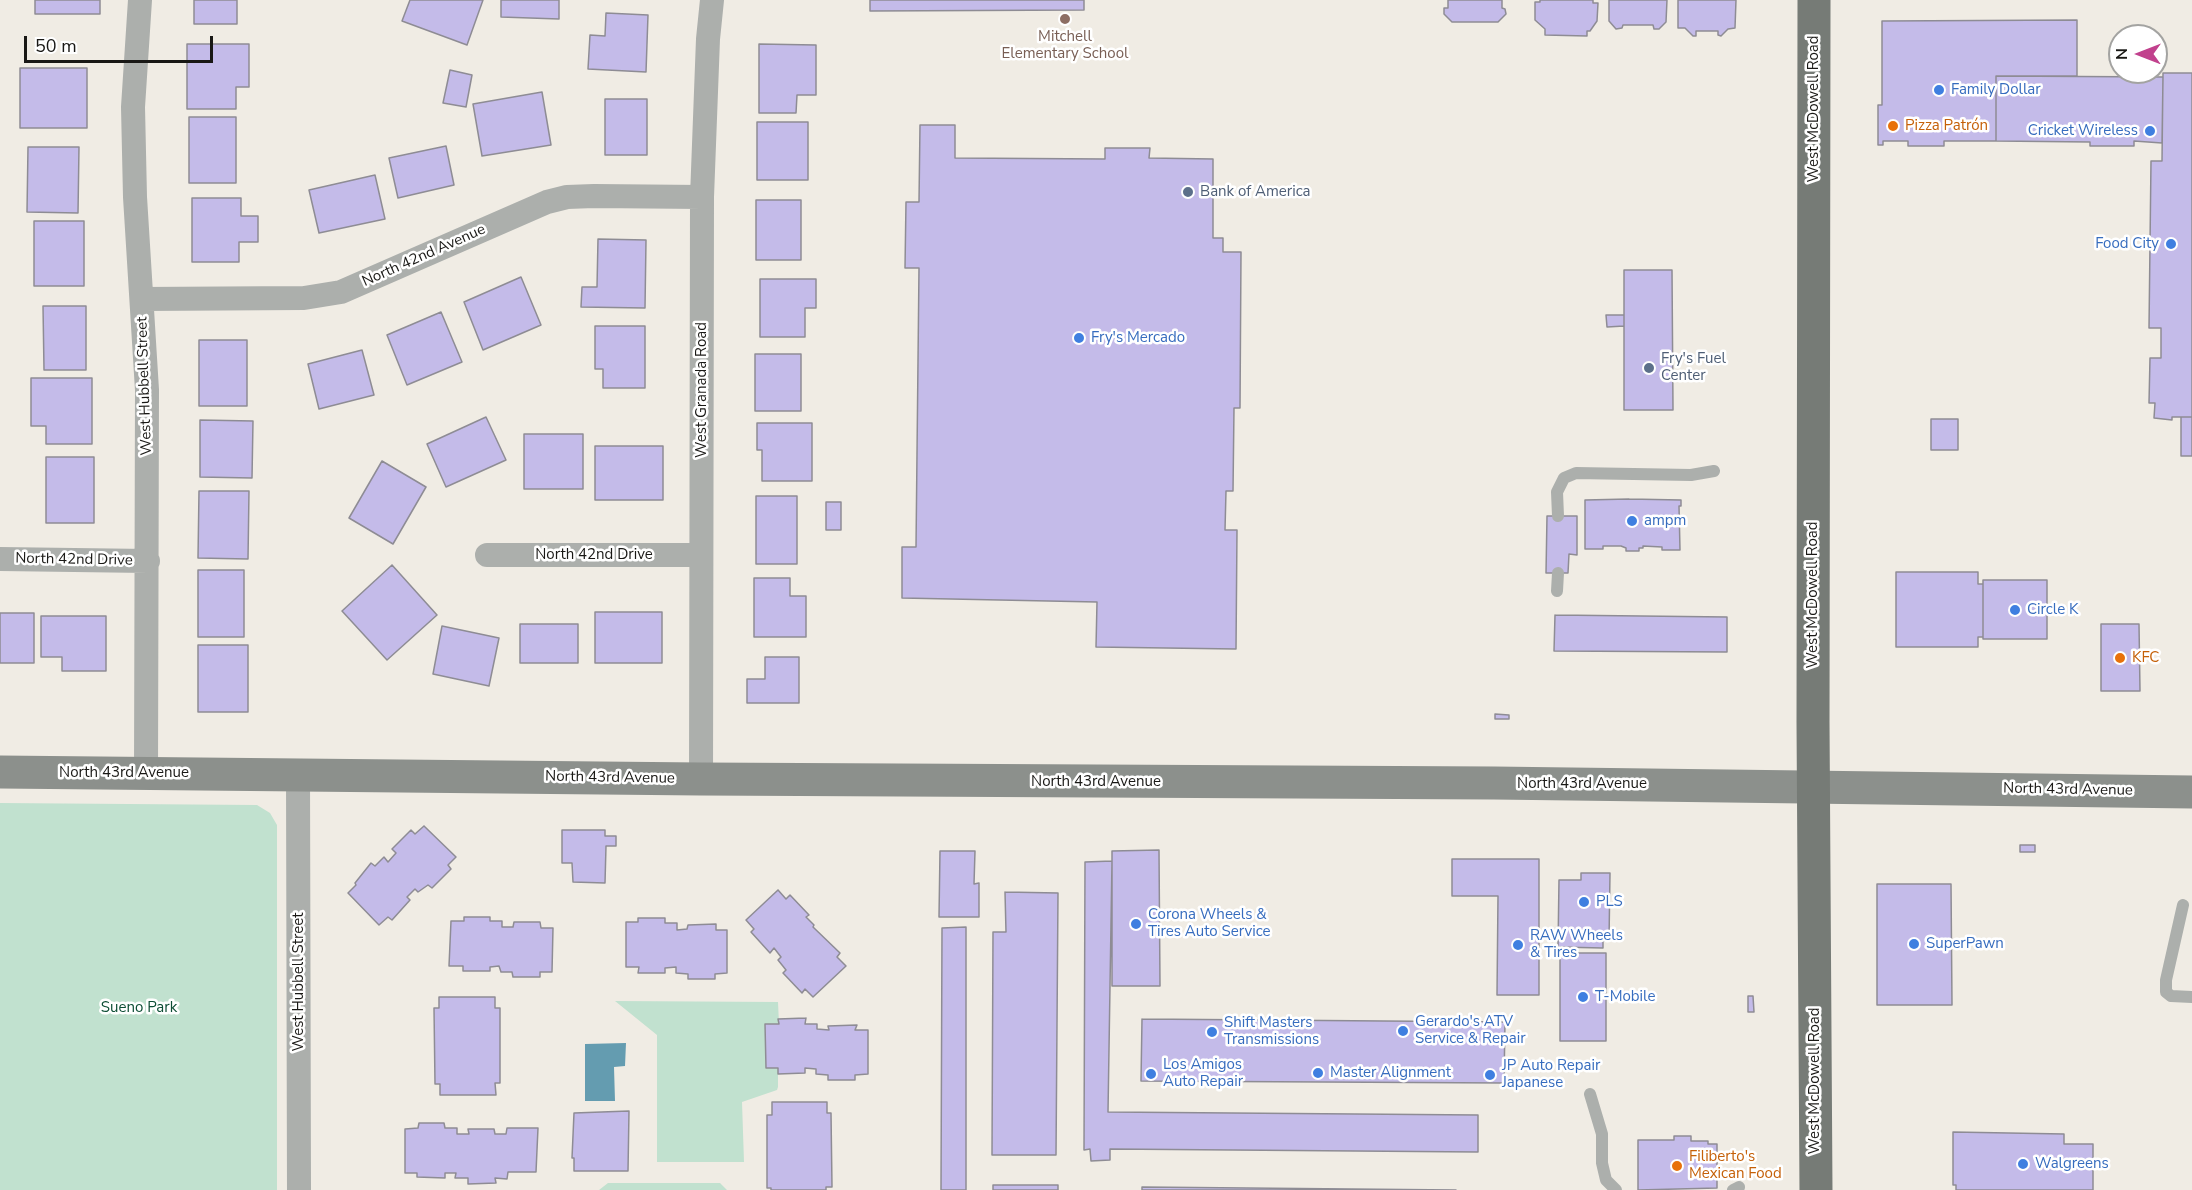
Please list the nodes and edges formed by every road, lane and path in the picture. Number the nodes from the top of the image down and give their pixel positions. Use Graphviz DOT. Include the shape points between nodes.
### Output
graph roads {
  1 [pos="140,0"];
  2 [pos="712,0"];
  3 [pos="1814,0"];
  4 [pos="702,197"];
  5 [pos="142,299"];
  6 [pos="1714,471"];
  7 [pos="1558,516"];
  8 [pos="487,555"];
  9 [pos="701,555"];
  10 [pos="0,559"];
  11 [pos="148,561"];
  12 [pos="1558,573"];
  13 [pos="1557,591"];
  14 [pos="0,772"];
  15 [pos="146,773"];
  16 [pos="298,774"];
  17 [pos="701,779"];
  18 [pos="1813,786"];
  19 [pos="2192,792"];
  20 [pos="2183,905"];
  21 [pos="2192,997"];
  22 [pos="1590,1094"];
  23 [pos="299,1190"];
  24 [pos="1616,1190"];
  25 [pos="1816,1190"];
  1 -- 5 [label="street, West Hubbell Street" via="133,107"];
  2 -- 4 [label="street, West Granada Road"];
  3 -- 18 [label="main road, West McDowell Road"];
  4 -- 5 [label="street, North 42nd Avenue" via="585,196 547,202 341,292 304,298"];
  4 -- 9 [label="street, West Granada Road"];
  5 -- 11 [label="street, West Hubbell Street"];
  6 -- 7 [label="lane" via="1576,473 1564,478 1557,492"];
  8 -- 9 [label="street, North 42nd Drive"];
  9 -- 17 [label="street, West Granada Road"];
  10 -- 11 [label="street, North 42nd Drive"];
  11 -- 15 [label="street, West Hubbell Street"];
  12 -- 13 [label="lane"];
  14 -- 15 [label="main road, North 43rd Avenue"];
  15 -- 16 [label="main road, North 43rd Avenue"];
  16 -- 17 [label="main road, North 43rd Avenue"];
  16 -- 23 [label="street, West Hubbell Street"];
  17 -- 18 [label="main road, North 43rd Avenue"];
  18 -- 19 [label="main road, North 43rd Avenue"];
  18 -- 25 [label="main road, West McDowell Road"];
  20 -- 21 [label="lane" via="2166,992"];
  22 -- 24 [label="lane" via="1602,1134 1606,1180"];
}
